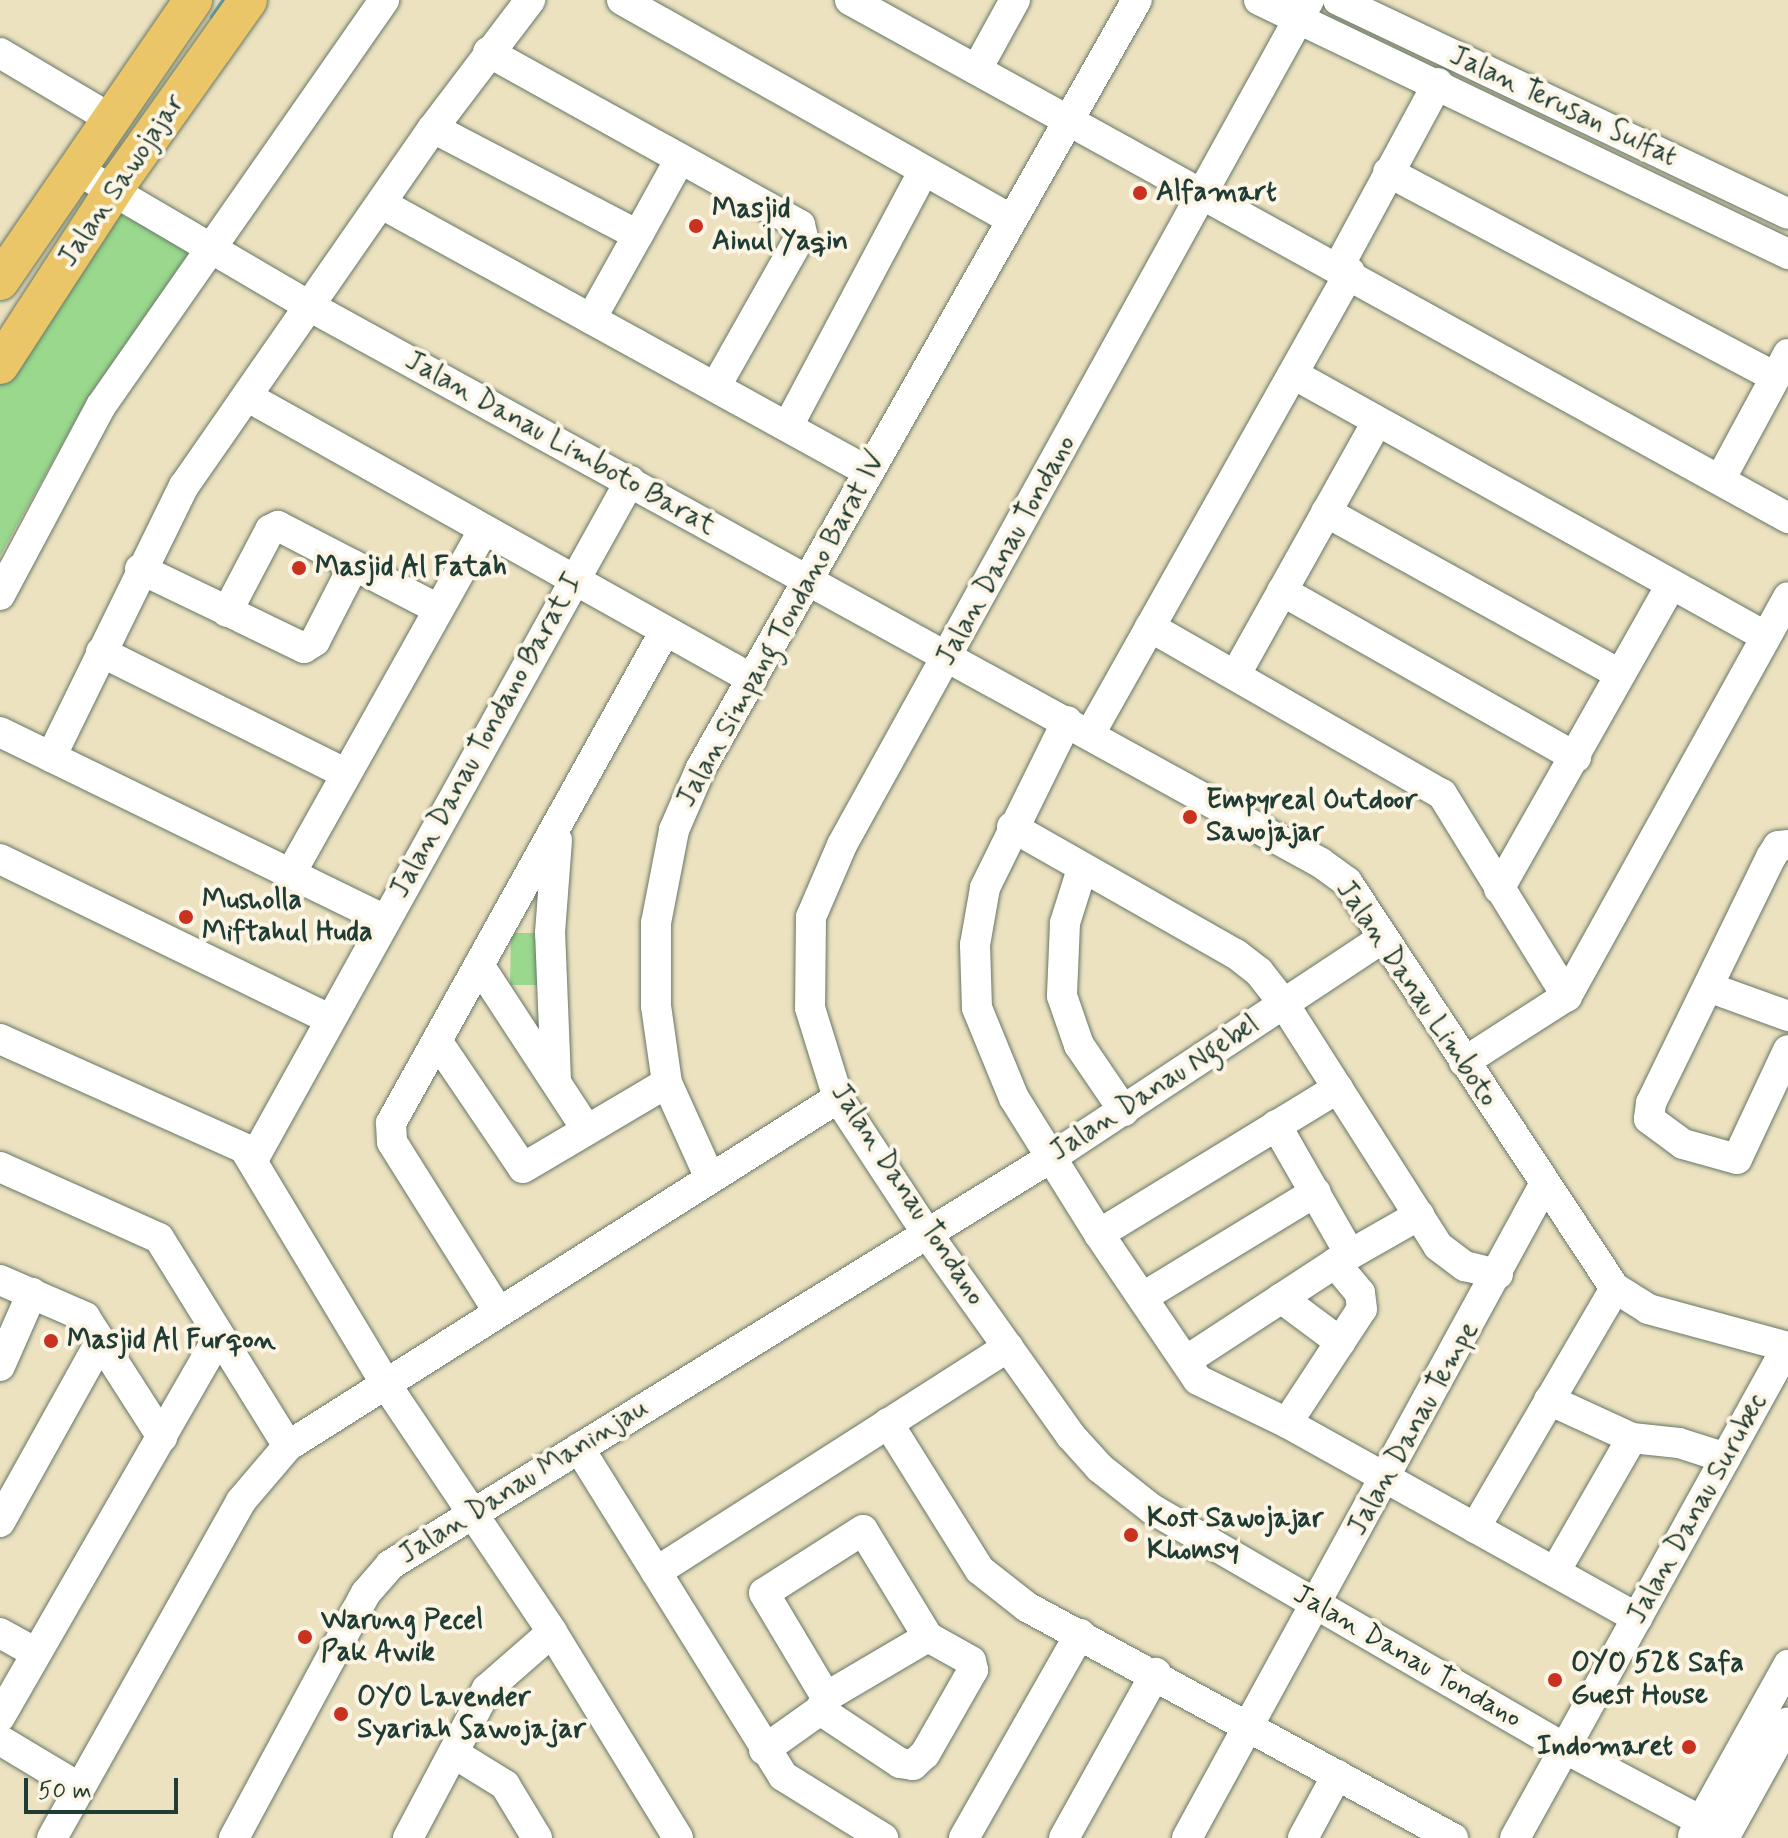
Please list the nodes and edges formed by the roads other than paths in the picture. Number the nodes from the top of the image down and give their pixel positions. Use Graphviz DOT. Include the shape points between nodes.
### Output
graph roads {
  1 [pos="193,0"];
  2 [pos="248,0"];
  3 [pos="384,0"];
  4 [pos="530,0"];
  5 [pos="622,0"];
  6 [pos="850,0"];
  7 [pos="1015,0"];
  8 [pos="1137,0"];
  9 [pos="1259,0"];
  10 [pos="1338,0"];
  11 [pos="1304,9"];
  12 [pos="892,10"];
  13 [pos="488,52"];
  14 [pos="0,53"];
  15 [pos="977,69"];
  16 [pos="1438,83"];
  17 [pos="108,117"];
  18 [pos="1069,120"];
  19 [pos="433,128"];
  20 [pos="1611,129"];
  21 [pos="680,159"];
  22 [pos="1596,160"];
  23 [pos="923,172"];
  24 [pos="1388,172"];
  25 [pos="95,181"];
  26 [pos="1205,195"];
  27 [pos="382,204"];
  28 [pos="1788,214"];
  29 [pos="1009,218"];
  30 [pos="638,235"];
  31 [pos="209,248"];
  32 [pos="1788,254"];
  33 [pos="1344,269"];
  34 [pos="0,281"];
  35 [pos="311,307"];
  36 [pos="591,319"];
  37 [pos="0,365"];
  38 [pos="1781,365"];
  39 [pos="1293,374"];
  40 [pos="716,386"];
  41 [pos="248,397"];
  42 [pos="1376,423"];
  43 [pos="788,426"];
  44 [pos="869,472"];
  45 [pos="1721,478"];
  46 [pos="630,481"];
  47 [pos="1326,512"];
  48 [pos="1788,518"];
  49 [pos="483,531"];
  50 [pos="354,565"];
  51 [pos="140,569"];
  52 [pos="573,581"];
  53 [pos="809,582"];
  54 [pos="1671,585"];
  55 [pos="1282,591"];
  56 [pos="0,595"];
  57 [pos="1788,597"];
  58 [pos="436,608"];
  59 [pos="227,612"];
  60 [pos="1150,627"];
  61 [pos="665,631"];
  62 [pos="1765,636"];
  63 [pos="101,652"];
  64 [pos="949,657"];
  65 [pos="1236,674"];
  66 [pos="1620,674"];
  67 [pos="752,679"];
  68 [pos="1078,728"];
  69 [pos="0,732"];
  70 [pos="51,757"];
  71 [pos="1576,757"];
  72 [pos="345,773"];
  73 [pos="559,826"];
  74 [pos="1012,827"];
  75 [pos="1788,845"];
  76 [pos="0,859"];
  77 [pos="1082,869"];
  78 [pos="291,873"];
  79 [pos="1499,889"];
  80 [pos="385,920"];
  81 [pos="1381,939"];
  82 [pos="479,965"];
  83 [pos="1708,987"];
  84 [pos="1567,996"];
  85 [pos="1284,1004"];
  86 [pos="1788,1016"];
  87 [pos="329,1019"];
  88 [pos="0,1039"];
  89 [pos="437,1041"];
  90 [pos="1788,1050"];
  91 [pos="1464,1062"];
  92 [pos="556,1080"];
  93 [pos="667,1083"];
  94 [pos="1338,1088"];
  95 [pos="838,1098"];
  96 [pos="1124,1111"];
  97 [pos="1276,1125"];
  98 [pos="587,1130"];
  99 [pos="1052,1157"];
  100 [pos="253,1160"];
  101 [pos="0,1167"];
  102 [pos="709,1176"];
  103 [pos="1544,1185"];
  104 [pos="1316,1192"];
  105 [pos="1419,1215"];
  106 [pos="926,1232"];
  107 [pos="1099,1234"];
  108 [pos="1343,1258"];
  109 [pos="1498,1274"];
  110 [pos="0,1280"];
  111 [pos="1615,1288"];
  112 [pos="32,1293"];
  113 [pos="1143,1297"];
  114 [pos="1281,1298"];
  115 [pos="498,1311"];
  116 [pos="218,1338"];
  117 [pos="100,1342"];
  118 [pos="1340,1342"];
  119 [pos="1008,1347"];
  120 [pos="1787,1347"];
  121 [pos="1187,1360"];
  122 [pos="0,1366"];
  123 [pos="387,1386"];
  124 [pos="1549,1400"];
  125 [pos="888,1423"];
  126 [pos="1287,1423"];
  127 [pos="162,1437"];
  128 [pos="1632,1438"];
  129 [pos="288,1446"];
  130 [pos="579,1448"];
  131 [pos="1726,1458"];
  132 [pos="1386,1480"];
  133 [pos="470,1515"];
  134 [pos="0,1522"];
  135 [pos="1475,1528"];
  136 [pos="1556,1570"];
  137 [pos="656,1572"];
  138 [pos="1316,1604"];
  139 [pos="1637,1618"];
  140 [pos="552,1632"];
  141 [pos="0,1633"];
  142 [pos="1080,1634"];
  143 [pos="928,1637"];
  144 [pos="36,1653"];
  145 [pos="1788,1665"];
  146 [pos="1156,1673"];
  147 [pos="823,1703"];
  148 [pos="0,1717"];
  149 [pos="1788,1722"];
  150 [pos="1249,1727"];
  151 [pos="0,1740"];
  152 [pos="1564,1748"];
  153 [pos="764,1750"];
  154 [pos="455,1754"];
  155 [pos="1337,1775"];
  156 [pos="80,1788"];
  157 [pos="1407,1828"];
  158 [pos="527,1832"];
  159 [pos="1711,1833"];
  160 [pos="52,1838"];
  161 [pos="234,1838"];
  162 [pos="408,1838"];
  163 [pos="678,1838"];
  164 [pos="883,1838"];
  165 [pos="964,1838"];
  166 [pos="1064,1838"];
  167 [pos="1187,1838"];
  168 [pos="1303,1838"];
  169 [pos="1453,1838"];
  170 [pos="1515,1838"];
  1 -- 17 [label="main road, Jalan Sawojajar"];
  2 -- 25 [label="main road, Jalan Sawojajar"];
  3 -- 31 [label="street"];
  4 -- 13 [label="street"];
  5 -- 23 [label="street"];
  6 -- 12 [label="street"];
  7 -- 15 [label="street"];
  8 -- 18 [label="street, Jalan Simpang Tondano Barat IV"];
  9 -- 11 [label="street"];
  10 -- 20 [label="street, Jalan Terusan Sulfat"];
  11 -- 16 [label="street"];
  11 -- 26 [label="street, Jalan Danau Tondano"];
  12 -- 15 [label="street"];
  13 -- 19 [label="street"];
  13 -- 21 [label="street"];
  14 -- 17 [label="street"];
  15 -- 18 [label="street"];
  16 -- 22 [label="street"];
  16 -- 24 [label="street"];
  17 -- 25 [label="main road, Jalan Sawojajar"];
  18 -- 26 [label="street"];
  18 -- 29 [label="street, Jalan Simpang Tondano Barat IV"];
  19 -- 27 [label="street"];
  19 -- 30 [label="street"];
  20 -- 22 [label="street"];
  20 -- 28 [label="street, Jalan Terusan Sulfat"];
  21 -- 30 [label="street"];
  21 -- 40 [label="street" via="801,226 802,234"];
  22 -- 32 [label="street"];
  23 -- 29 [label="street"];
  23 -- 43 [label="street"];
  24 -- 33 [label="street"];
  24 -- 38 [label="street"];
  25 -- 31 [label="street, Jalan Danau Limboto Barat"];
  25 -- 34 [label="main road, Jalan Sawojajar"];
  25 -- 37 [label="main road, Jalan Sawojajar"];
  26 -- 33 [label="street"];
  26 -- 64 [label="street, Jalan Danau Tondano"];
  27 -- 35 [label="street"];
  27 -- 36 [label="street"];
  29 -- 44 [label="street, Jalan Simpang Tondano Barat IV"];
  30 -- 36 [label="street"];
  31 -- 35 [label="street, Jalan Danau Limboto Barat"];
  31 -- 56 [label="street" via="101,406"];
  33 -- 39 [label="street"];
  33 -- 45 [label="street"];
  35 -- 41 [label="street"];
  35 -- 46 [label="street, Jalan Danau Limboto Barat"];
  36 -- 40 [label="street"];
  38 -- 45 [label="street"];
  39 -- 42 [label="street"];
  39 -- 60 [label="street"];
  40 -- 43 [label="street"];
  41 -- 49 [label="street"];
  41 -- 51 [label="street" via="184,486"];
  42 -- 47 [label="street"];
  42 -- 54 [label="street"];
  43 -- 44 [label="street"];
  44 -- 53 [label="street, Jalan Simpang Tondano Barat IV"];
  45 -- 48 [label="street"];
  46 -- 52 [label="street, Jalan Danau Tondano Barat I"];
  46 -- 53 [label="street, Jalan Danau Limboto Barat"];
  47 -- 55 [label="street"];
  47 -- 66 [label="street"];
  49 -- 52 [label="street"];
  49 -- 58 [label="street"];
  50 -- 58 [label="street"];
  50 -- 59 [label="street" via="309,647 297,648"];
  50 -- 59 [label="street" via="286,527 274,527"];
  51 -- 59 [label="street"];
  51 -- 63 [label="street"];
  52 -- 61 [label="street"];
  52 -- 80 [label="street, Jalan Danau Tondano Barat I"];
  53 -- 64 [label="street, Jalan Danau Limboto Barat"];
  53 -- 67 [label="street, Jalan Simpang Tondano Barat IV"];
  54 -- 62 [label="street"];
  54 -- 66 [label="street"];
  55 -- 65 [label="street"];
  55 -- 71 [label="street"];
  57 -- 62 [label="street"];
  58 -- 72 [label="street"];
  60 -- 65 [label="street"];
  60 -- 68 [label="street"];
  61 -- 67 [label="street"];
  61 -- 73 [label="street"];
  62 -- 84 [label="street"];
  63 -- 70 [label="street"];
  63 -- 72 [label="street"];
  64 -- 68 [label="street, Jalan Danau Limboto"];
  64 -- 95 [label="street, Jalan Danau Tondano" via="842,845 811,917 810,1008"];
  65 -- 79 [label="street" via="1442,794"];
  66 -- 71 [label="street"];
  67 -- 93 [label="street, Jalan Simpang Tondano Barat IV" via="701,768 666,854 654,977"];
  68 -- 74 [label="street"];
  68 -- 81 [label="street, Jalan Danau Limboto" via="1321,863 1347,882"];
  69 -- 70 [label="street"];
  70 -- 78 [label="street"];
  71 -- 79 [label="street"];
  72 -- 78 [label="street"];
  73 -- 82 [label="street"];
  73 -- 92 [label="street" via="550,933"];
  74 -- 77 [label="street"];
  74 -- 99 [label="street" via="979,915 977,1008 1014,1098"];
  75 -- 83 [label="street" via="1778,846 1771,857"];
  76 -- 87 [label="street"];
  77 -- 85 [label="street" via="1236,954"];
  77 -- 96 [label="street" via="1065,923 1062,996 1079,1045"];
  78 -- 80 [label="street"];
  79 -- 84 [label="street"];
  80 -- 87 [label="street, Jalan Danau Tondano Barat I"];
  81 -- 85 [label="street, Jalan Danau Ngebel"];
  81 -- 91 [label="street, Jalan Danau Limboto"];
  82 -- 89 [label="street"];
  82 -- 92 [label="street"];
  83 -- 86 [label="street"];
  83 -- 90 [label="street" via="1651,1103 1654,1126 1683,1144 1737,1159"];
  84 -- 91 [label="street"];
  85 -- 94 [label="street"];
  85 -- 96 [label="street, Jalan Danau Ngebel"];
  87 -- 100 [label="street, Jalan Danau Tondano Barat I"];
  88 -- 100 [label="street" via="235,1140"];
  89 -- 98 [label="street" via="518,1166 529,1166"];
  89 -- 115 [label="street" via="391,1123 390,1136"];
  91 -- 103 [label="street, Jalan Danau Limboto"];
  92 -- 98 [label="street"];
  93 -- 98 [label="street"];
  93 -- 102 [label="street, Jalan Simpang Tondano Barat IV"];
  94 -- 97 [label="street"];
  94 -- 105 [label="street"];
  95 -- 102 [label="street"];
  95 -- 106 [label="street, Jalan Danau Tondano"];
  96 -- 99 [label="street, Jalan Danau Ngebel"];
  97 -- 104 [label="street"];
  97 -- 107 [label="street"];
  99 -- 106 [label="street, Jalan Danau Ngebel"];
  99 -- 107 [label="street"];
  100 -- 123 [label="street"];
  101 -- 116 [label="street" via="159,1238"];
  102 -- 115 [label="street"];
  103 -- 109 [label="street, Jalan Danau Tempe"];
  103 -- 111 [label="street, Jalan Danau Limboto"];
  104 -- 108 [label="street"];
  104 -- 113 [label="street"];
  105 -- 108 [label="street"];
  105 -- 109 [label="street" via="1450,1258"];
  106 -- 119 [label="street, Jalan Danau Tondano"];
  106 -- 130 [label="street, Jalan Danau Maninjau"];
  107 -- 113 [label="street"];
  108 -- 114 [label="street"];
  108 -- 118 [label="street" via="1363,1300"];
  109 -- 132 [label="street, Jalan Danau Tempe"];
  110 -- 112 [label="street"];
  111 -- 120 [label="street, Jalan Danau Limboto" via="1648,1309"];
  111 -- 124 [label="street"];
  112 -- 117 [label="street" via="85,1317"];
  112 -- 122 [label="street"];
  113 -- 121 [label="street"];
  114 -- 118 [label="street"];
  114 -- 121 [label="street"];
  115 -- 123 [label="street"];
  116 -- 127 [label="street"];
  116 -- 129 [label="street"];
  117 -- 127 [label="street"];
  117 -- 134 [label="street"];
  118 -- 126 [label="street"];
  119 -- 125 [label="street"];
  119 -- 138 [label="street, Jalan Danau Tondano" via="1100,1468 1152,1509"];
  120 -- 131 [label="street, Jalan Danau Surubec"];
  121 -- 126 [label="street" via="1198,1380"];
  123 -- 129 [label="street"];
  123 -- 133 [label="street"];
  124 -- 128 [label="street"];
  124 -- 135 [label="street"];
  125 -- 137 [label="street"];
  125 -- 142 [label="street" via="980,1570 1027,1607"];
  126 -- 132 [label="street"];
  127 -- 144 [label="street"];
  128 -- 131 [label="street" via="1679,1443"];
  128 -- 136 [label="street"];
  129 -- 156 [label="street" via="241,1501"];
  130 -- 133 [label="street, Jalan Danau Maninjau"];
  130 -- 137 [label="street"];
  131 -- 139 [label="street, Jalan Danau Surubec"];
  132 -- 135 [label="street"];
  132 -- 138 [label="street, Jalan Danau Tempe"];
  133 -- 140 [label="street"];
  133 -- 161 [label="street, Jalan Danau Maninjau" via="374,1580"];
  135 -- 136 [label="street"];
  136 -- 139 [label="street"];
  137 -- 153 [label="street"];
  138 -- 150 [label="street, Jalan Danau Tempe"];
  138 -- 152 [label="street, Jalan Danau Tondano"];
  139 -- 152 [label="street, Jalan Danau Surubec"];
  140 -- 154 [label="street" via="500,1673"];
  140 -- 163 [label="street"];
  141 -- 144 [label="street"];
  142 -- 146 [label="street"];
  142 -- 165 [label="street"];
  143 -- 147 [label="street"];
  143 -- 147 [label="street" via="971,1661 973,1670 925,1754 913,1765 900,1763"];
  143 -- 147 [label="street" via="867,1533 849,1535 764,1593"];
  144 -- 148 [label="street"];
  145 -- 159 [label="street"];
  146 -- 150 [label="street"];
  146 -- 166 [label="street"];
  147 -- 153 [label="street"];
  149 -- 159 [label="street"];
  150 -- 155 [label="street"];
  150 -- 167 [label="street, Jalan Danau Tempe"];
  151 -- 156 [label="street"];
  152 -- 159 [label="street, Jalan Danau Tondano"];
  152 -- 170 [label="street, Jalan Danau Surubec"];
  153 -- 164 [label="street" via="793,1787"];
  154 -- 158 [label="street" via="497,1777"];
  154 -- 162 [label="street"];
  155 -- 157 [label="street"];
  155 -- 168 [label="street"];
  156 -- 160 [label="street"];
  157 -- 169 [label="street"];
}
